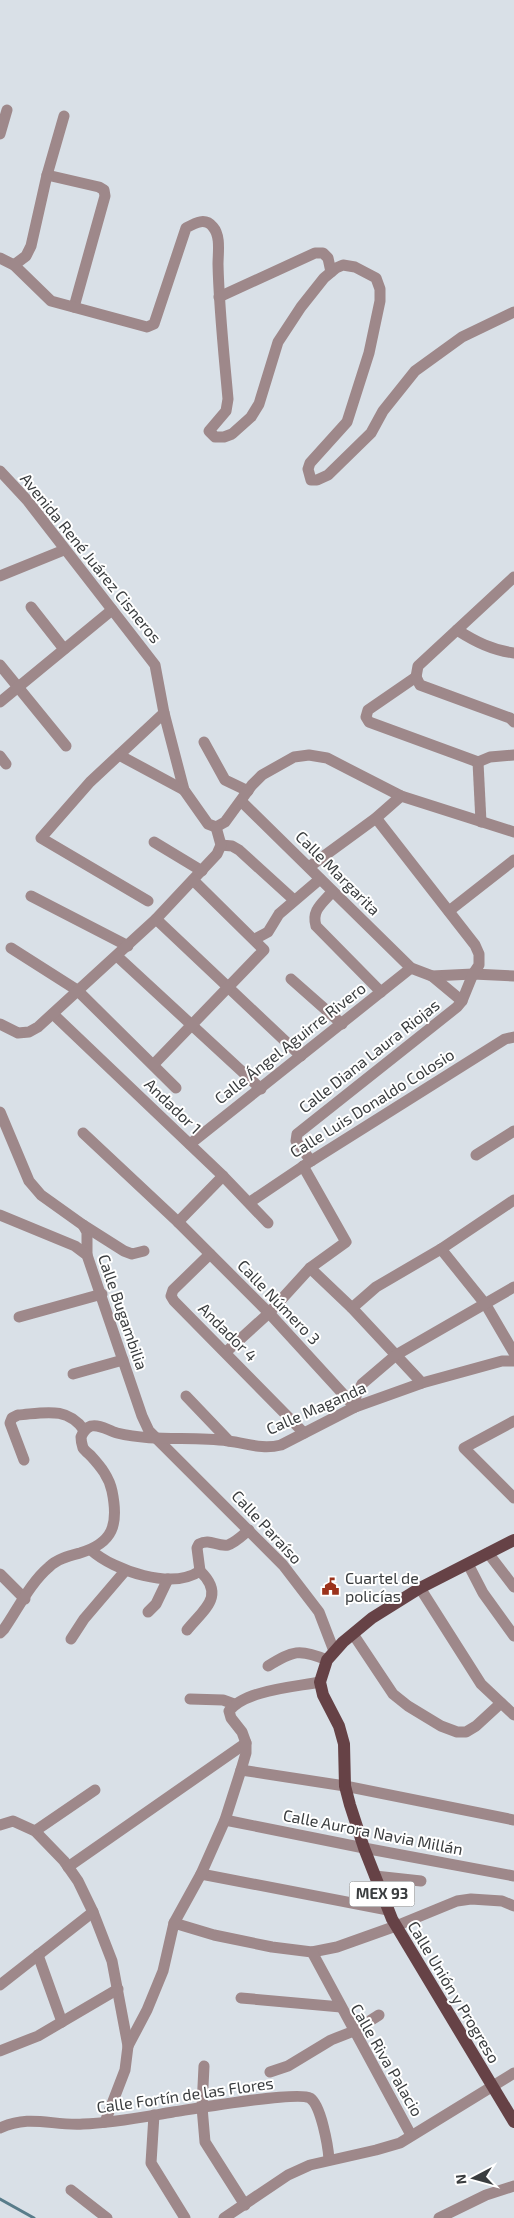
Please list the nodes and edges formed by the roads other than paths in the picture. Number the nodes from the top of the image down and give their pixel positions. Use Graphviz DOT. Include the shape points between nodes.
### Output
graph roads {
  1 [pos="7,110"];
  2 [pos="64,116"];
  3 [pos="0,134"];
  4 [pos="47,175"];
  5 [pos="0,258"];
  6 [pos="14,265"];
  7 [pos="331,272"];
  8 [pos="219,296"];
  9 [pos="74,307"];
  10 [pos="514,312"];
  11 [pos="0,472"];
  12 [pos="64,550"];
  13 [pos="0,575"];
  14 [pos="514,577"];
  15 [pos="31,607"];
  16 [pos="112,610"];
  17 [pos="457,630"];
  18 [pos="64,649"];
  19 [pos="514,653"];
  20 [pos="0,665"];
  21 [pos="416,677"];
  22 [pos="18,688"];
  23 [pos="0,702"];
  24 [pos="164,713"];
  25 [pos="514,722"];
  26 [pos="204,742"];
  27 [pos="66,746"];
  28 [pos="119,755"];
  29 [pos="514,755"];
  30 [pos="478,762"];
  31 [pos="184,790"];
  32 [pos="248,791"];
  33 [pos="401,796"];
  34 [pos="242,802"];
  35 [pos="376,818"];
  36 [pos="481,822"];
  37 [pos="216,827"];
  38 [pos="514,832"];
  39 [pos="154,842"];
  40 [pos="221,845"];
  41 [pos="514,860"];
  42 [pos="309,867"];
  43 [pos="198,876"];
  44 [pos="320,879"];
  45 [pos="332,892"];
  46 [pos="31,896"];
  47 [pos="294,900"];
  48 [pos="148,901"];
  49 [pos="449,911"];
  50 [pos="156,919"];
  51 [pos="255,939"];
  52 [pos="128,946"];
  53 [pos="11,948"];
  54 [pos="118,957"];
  55 [pos="411,968"];
  56 [pos="473,974"];
  57 [pos="432,976"];
  58 [pos="514,976"];
  59 [pos="291,979"];
  60 [pos="228,987"];
  61 [pos="77,990"];
  62 [pos="380,992"];
  63 [pos="462,1001"];
  64 [pos="53,1014"];
  65 [pos="0,1024"];
  66 [pos="342,1024"];
  67 [pos="191,1025"];
  68 [pos="514,1037"];
  69 [pos="301,1056"];
  70 [pos="154,1064"];
  71 [pos="176,1088"];
  72 [pos="261,1089"];
  73 [pos="0,1112"];
  74 [pos="514,1131"];
  75 [pos="83,1134"];
  76 [pos="190,1144"];
  77 [pos="476,1155"];
  78 [pos="307,1163"];
  79 [pos="223,1176"];
  80 [pos="514,1200"];
  81 [pos="250,1202"];
  82 [pos="0,1216"];
  83 [pos="178,1222"];
  84 [pos="268,1223"];
  85 [pos="83,1225"];
  86 [pos="441,1249"];
  87 [pos="144,1251"];
  88 [pos="210,1254"];
  89 [pos="87,1255"];
  90 [pos="310,1268"];
  91 [pos="514,1288"];
  92 [pos="102,1294"];
  93 [pos="486,1305"];
  94 [pos="352,1308"];
  95 [pos="269,1313"];
  96 [pos="19,1317"];
  97 [pos="226,1352"];
  98 [pos="514,1353"];
  99 [pos="396,1355"];
  100 [pos="123,1360"];
  101 [pos="514,1361"];
  102 [pos="73,1374"];
  103 [pos="422,1383"];
  104 [pos="186,1396"];
  105 [pos="354,1407"];
  106 [pos="514,1421"];
  107 [pos="84,1430"];
  108 [pos="304,1433"];
  109 [pos="157,1439"];
  110 [pos="228,1441"];
  111 [pos="24,1460"];
  112 [pos="514,1498"];
  113 [pos="249,1530"];
  114 [pos="514,1540"];
  115 [pos="91,1550"];
  116 [pos="488,1554"];
  117 [pos="468,1564"];
  118 [pos="125,1571"];
  119 [pos="200,1571"];
  120 [pos="0,1574"];
  121 [pos="168,1579"];
  122 [pos="514,1587"];
  123 [pos="420,1588"];
  124 [pos="25,1599"];
  125 [pos="148,1612"];
  126 [pos="187,1630"];
  127 [pos="0,1632"];
  128 [pos="353,1634"];
  129 [pos="514,1636"];
  130 [pos="70,1639"];
  131 [pos="331,1655"];
  132 [pos="268,1666"];
  133 [pos="320,1682"];
  134 [pos="190,1699"];
  135 [pos="501,1703"];
  136 [pos="232,1708"];
  137 [pos="514,1715"];
  138 [pos="246,1743"];
  139 [pos="241,1770"];
  140 [pos="344,1786"];
  141 [pos="95,1790"];
  142 [pos="225,1820"];
  143 [pos="514,1820"];
  144 [pos="0,1825"];
  145 [pos="35,1831"];
  146 [pos="364,1848"];
  147 [pos="68,1867"];
  148 [pos="201,1874"];
  149 [pos="375,1876"];
  150 [pos="514,1876"];
  151 [pos="421,1881"];
  152 [pos="514,1906"];
  153 [pos="388,1910"];
  154 [pos="93,1912"];
  155 [pos="174,1923"];
  156 [pos="396,1926"];
  157 [pos="312,1952"];
  158 [pos="38,1955"];
  159 [pos="0,1985"];
  160 [pos="118,1989"];
  161 [pos="241,1998"];
  162 [pos="341,2007"];
  163 [pos="379,2014"];
  164 [pos="62,2022"];
  165 [pos="354,2031"];
  166 [pos="128,2046"];
  167 [pos="0,2051"];
  168 [pos="204,2066"];
  169 [pos="270,2072"];
  170 [pos="514,2073"];
  171 [pos="493,2087"];
  172 [pos="202,2107"];
  173 [pos="154,2115"];
  174 [pos="105,2122"];
  175 [pos="514,2122"];
  176 [pos="0,2128"];
  177 [pos="411,2135"];
  178 [pos="329,2159"];
  179 [pos="514,2186"];
  180 [pos="71,2190"];
  181 [pos="245,2206"];
  182 [pos="107,2218"];
  183 [pos="185,2218"];
  184 [pos="224,2218"];
  185 [pos="439,2218"];
  1 -- 3 [label="street"];
  2 -- 4 [label="street"];
  4 -- 6 [label="street" via="31,246 26,256"];
  4 -- 9 [label="street" via="104,190"];
  5 -- 6 [label="street"];
  6 -- 9 [label="street" via="44,297"];
  7 -- 8 [label="street" via="328,258 323,253 315,253"];
  7 -- 8 [label="street" via="301,307 278,342 259,404 232,434 224,437 215,437 209,431 226,411 228,399"];
  7 -- 10 [label="street" via="343,265 355,267 376,278 380,301 369,353 347,422 310,463 308,469 312,480 328,475 371,433 382,411 415,371 462,337"];
  8 -- 9 [label="street" via="218,240 214,227 197,221 186,228 154,324 148,327"];
  11 -- 12 [label="street, Avenida René Juárez Cisneros" via="27,500"];
  12 -- 13 [label="street"];
  12 -- 16 [label="street, Avenida René Juárez Cisneros"];
  14 -- 17 [label="street"];
  15 -- 18 [label="street"];
  16 -- 18 [label="street"];
  16 -- 24 [label="street, Avenida René Juárez Cisneros" via="155,665"];
  17 -- 19 [label="street" via="494,650"];
  17 -- 21 [label="street" via="418,666"];
  18 -- 22 [label="street"];
  20 -- 22 [label="street"];
  21 -- 25 [label="street" via="420,685"];
  21 -- 30 [label="street" via="368,710 366,717 369,722"];
  22 -- 23 [label="street"];
  22 -- 27 [label="street"];
  24 -- 28 [label="street"];
  24 -- 31 [label="street"];
  26 -- 32 [label="street" via="225,780"];
  28 -- 31 [label="street"];
  28 -- 48 [label="street" via="90,782 41,838"];
  29 -- 30 [label="street" via="490,757"];
  30 -- 36 [label="street"];
  31 -- 37 [label="street" via="208,824"];
  32 -- 33 [label="street" via="262,775 294,757 309,755 327,758"];
  32 -- 34 [label="street"];
  33 -- 35 [label="street"];
  33 -- 36 [label="street"];
  34 -- 37 [label="street" via="225,822"];
  34 -- 42 [label="street, Calle Margarita"];
  35 -- 42 [label="street"];
  35 -- 49 [label="street, Calle Diana Laura Riojas"];
  36 -- 38 [label="street"];
  37 -- 40 [label="street"];
  39 -- 43 [label="street"];
  40 -- 43 [label="street"];
  40 -- 47 [label="street" via="240,850"];
  41 -- 49 [label="street"];
  42 -- 44 [label="street, Calle Margarita"];
  43 -- 50 [label="street"];
  43 -- 51 [label="street"];
  44 -- 45 [label="street, Calle Margarita"];
  44 -- 47 [label="street"];
  45 -- 55 [label="street, Calle Margarita"];
  45 -- 62 [label="street" via="316,911 313,918 316,926"];
  46 -- 52 [label="street"];
  47 -- 51 [label="street" via="279,914 268,932"];
  49 -- 56 [label="street, Calle Diana Laura Riojas" via="476,945 479,964"];
  50 -- 52 [label="street"];
  50 -- 60 [label="street"];
  51 -- 60 [label="street" via="264,950"];
  52 -- 54 [label="street"];
  53 -- 61 [label="street"];
  54 -- 61 [label="street"];
  54 -- 67 [label="street"];
  55 -- 57 [label="street"];
  55 -- 62 [label="street, Calle Ángel Aguirre Rivero"];
  56 -- 57 [label="street"];
  56 -- 58 [label="street"];
  56 -- 63 [label="street, Calle Diana Laura Riojas"];
  57 -- 63 [label="street"];
  59 -- 66 [label="street"];
  60 -- 67 [label="street"];
  60 -- 69 [label="street"];
  61 -- 64 [label="street"];
  61 -- 70 [label="street"];
  62 -- 66 [label="street, Calle Ángel Aguirre Rivero"];
  63 -- 78 [label="street, Calle Diana Laura Riojas" via="297,1134 296,1141"];
  64 -- 65 [label="street" via="29,1032 18,1033"];
  64 -- 76 [label="street, Andador 1"];
  66 -- 69 [label="street, Calle Ángel Aguirre Rivero"];
  67 -- 70 [label="street"];
  67 -- 72 [label="street"];
  68 -- 78 [label="street, Calle Luis Donaldo Colosio" via="505,1039"];
  69 -- 72 [label="street, Calle Ángel Aguirre Rivero"];
  70 -- 71 [label="street"];
  72 -- 76 [label="street, Calle Ángel Aguirre Rivero"];
  73 -- 85 [label="street" via="29,1181"];
  74 -- 77 [label="street"];
  75 -- 83 [label="street, Calle Número 3"];
  76 -- 79 [label="street, Andador 1"];
  78 -- 81 [label="street, Calle Luis Donaldo Colosio"];
  78 -- 90 [label="street, Calle Diana Laura Riojas" via="346,1242"];
  79 -- 81 [label="street, Andador 1"];
  79 -- 83 [label="street"];
  80 -- 86 [label="street"];
  81 -- 84 [label="street, Andador 1"];
  82 -- 89 [label="street, Calle Bugambilia" via="75,1246"];
  83 -- 88 [label="street, Calle Número 3"];
  85 -- 87 [label="street" via="124,1251 132,1254"];
  85 -- 89 [label="street"];
  86 -- 93 [label="street"];
  86 -- 94 [label="street" via="376,1287"];
  88 -- 95 [label="street, Calle Número 3"];
  88 -- 97 [label="street, Andador 4" via="173,1290 171,1296"];
  89 -- 92 [label="street, Calle Bugambilia"];
  90 -- 94 [label="street"];
  90 -- 95 [label="street"];
  91 -- 93 [label="street"];
  92 -- 96 [label="street"];
  92 -- 100 [label="street, Calle Bugambilia"];
  93 -- 98 [label="street"];
  93 -- 99 [label="street"];
  94 -- 99 [label="street"];
  95 -- 97 [label="street"];
  95 -- 105 [label="street, Calle Número 3"];
  97 -- 108 [label="street, Andador 4"];
  99 -- 103 [label="street"];
  99 -- 105 [label="street" via="362,1384"];
  100 -- 102 [label="street"];
  100 -- 109 [label="street, Calle Bugambilia" via="142,1416"];
  101 -- 103 [label="street, Calle Maganda" via="502,1361"];
  103 -- 105 [label="street, Calle Maganda"];
  104 -- 110 [label="street"];
  105 -- 108 [label="street, Calle Maganda"];
  106 -- 112 [label="street" via="464,1448"];
  107 -- 109 [label="street, Calle Maganda" via="91,1426"];
  107 -- 111 [label="street" via="77,1420 57,1412 12,1418 10,1423"];
  107 -- 115 [label="street" via="81,1437 83,1448 107,1474 112,1492 113,1524 110,1533 107,1540"];
  108 -- 110 [label="street, Calle Maganda" via="268,1448"];
  109 -- 110 [label="street, Calle Maganda"];
  109 -- 113 [label="street, Calle Paraíso"];
  113 -- 119 [label="street" via="230,1544 208,1541 199,1544"];
  113 -- 131 [label="street, Calle Paraíso" via="283,1565 318,1612"];
  114 -- 116 [label="main road"];
  115 -- 118 [label="street"];
  115 -- 124 [label="street" via="59,1559 49,1566"];
  116 -- 117 [label="main road"];
  116 -- 122 [label="street"];
  117 -- 123 [label="main road"];
  117 -- 129 [label="street" via="483,1593"];
  118 -- 121 [label="street"];
  118 -- 130 [label="street"];
  119 -- 121 [label="street"];
  119 -- 126 [label="street" via="209,1579 213,1590 209,1604"];
  120 -- 124 [label="street"];
  121 -- 125 [label="street" via="156,1604"];
  123 -- 128 [label="main road"];
  123 -- 135 [label="street" via="481,1684"];
  124 -- 127 [label="street"];
  128 -- 131 [label="main road"];
  128 -- 135 [label="street" via="393,1694 441,1726 466,1732"];
  131 -- 132 [label="street" via="290,1652"];
  131 -- 133 [label="main road"];
  133 -- 136 [label="street" via="252,1696"];
  133 -- 140 [label="main road, Calle Unión y Progreso / MEX 93" via="322,1695 340,1726 344,1744"];
  134 -- 136 [label="street" via="223,1700"];
  135 -- 137 [label="street"];
  136 -- 138 [label="street" via="231,1718"];
  138 -- 139 [label="street"];
  138 -- 147 [label="street"];
  139 -- 140 [label="street"];
  139 -- 142 [label="street"];
  140 -- 143 [label="street"];
  140 -- 146 [label="main road, Calle Unión y Progreso / MEX 93"];
  141 -- 145 [label="street"];
  142 -- 146 [label="street, Calle Aurora Navia Millán"];
  142 -- 148 [label="street"];
  144 -- 145 [label="street" via="13,1822"];
  145 -- 147 [label="street"];
  146 -- 149 [label="main road, Calle Unión y Progreso / MEX 93"];
  146 -- 150 [label="street, Calle Aurora Navia Millán"];
  147 -- 154 [label="street"];
  148 -- 153 [label="street"];
  148 -- 155 [label="street"];
  149 -- 151 [label="street"];
  149 -- 153 [label="main road, Calle Unión y Progreso / MEX 93"];
  152 -- 156 [label="street" via="502,1901 457,1901"];
  153 -- 156 [label="main road, Calle Unión y Progreso / MEX 93"];
  154 -- 158 [label="street"];
  154 -- 160 [label="street" via="112,1961"];
  155 -- 157 [label="street" via="272,1947"];
  155 -- 166 [label="street" via="163,1971"];
  156 -- 157 [label="street" via="337,1947"];
  156 -- 171 [label="main road, Calle Unión y Progreso / MEX 93"];
  157 -- 162 [label="street"];
  158 -- 159 [label="street"];
  158 -- 164 [label="street"];
  160 -- 164 [label="street"];
  160 -- 166 [label="street"];
  161 -- 162 [label="street, Calle Riva Palacio"];
  162 -- 165 [label="street, Calle Riva Palacio"];
  163 -- 165 [label="street"];
  164 -- 167 [label="street" via="38,2036"];
  165 -- 169 [label="street" via="331,2040 288,2066"];
  165 -- 177 [label="street, Calle Riva Palacio"];
  166 -- 174 [label="street" via="125,2070"];
  168 -- 172 [label="street"];
  170 -- 171 [label="street"];
  171 -- 175 [label="main road, Calle Unión y Progreso / MEX 93"];
  171 -- 177 [label="street"];
  172 -- 173 [label="street, Calle Fortín de las Flores"];
  172 -- 178 [label="street, Calle Fortín de las Flores" via="303,2096 314,2103 326,2138"];
  172 -- 181 [label="street" via="205,2142"];
  173 -- 174 [label="street, Calle Fortín de las Flores"];
  173 -- 183 [label="street" via="151,2163"];
  174 -- 176 [label="street, Calle Fortín de las Flores" via="80,2124 23,2120"];
  177 -- 178 [label="street" via="400,2143"];
  178 -- 181 [label="street" via="288,2175"];
  179 -- 185 [label="street" via="486,2195"];
  180 -- 182 [label="street"];
  181 -- 184 [label="street"];
}
